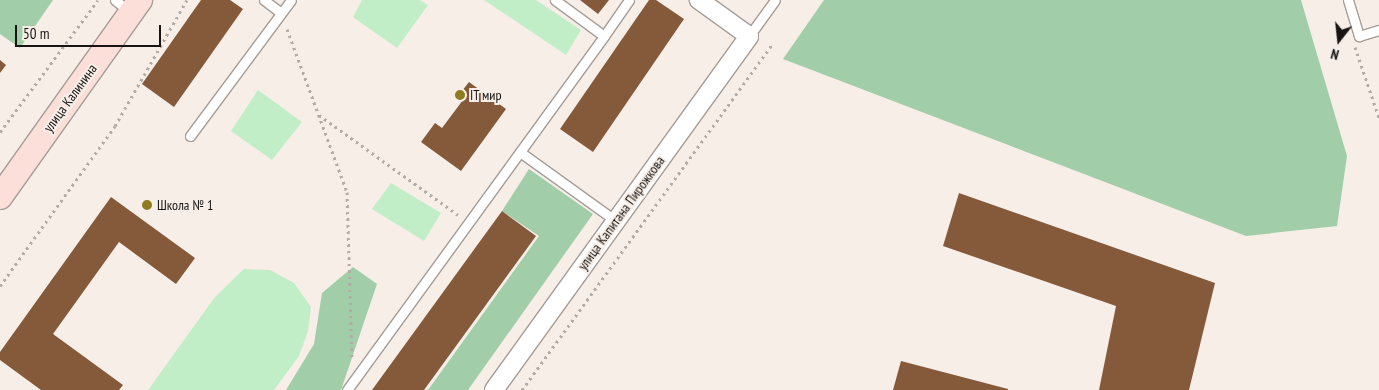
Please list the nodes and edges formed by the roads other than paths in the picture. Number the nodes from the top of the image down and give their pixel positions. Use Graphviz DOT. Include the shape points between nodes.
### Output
graph roads {
  1 [pos="264,0"];
  2 [pos="291,0"];
  3 [pos="555,0"];
  4 [pos="629,0"];
  5 [pos="699,0"];
  6 [pos="775,0"];
  7 [pos="1348,0"];
  8 [pos="129,4"];
  9 [pos="281,13"];
  10 [pos="1379,30"];
  11 [pos="604,36"];
  12 [pos="749,36"];
  13 [pos="190,136"];
  14 [pos="520,152"];
  15 [pos="1,195"];
  16 [pos="616,220"];
  17 [pos="350,386"];
  18 [pos="494,390"];
  1 -- 9 [label="lane"];
  2 -- 9 [label="lane"];
  3 -- 11 [label="lane"];
  4 -- 11 [label="lane"];
  5 -- 12 [label="street"];
  6 -- 12 [label="lane"];
  7 -- 10 [label="lane" via="1359,36"];
  8 -- 15 [label="main road, улица Калинина"];
  9 -- 13 [label="lane"];
  11 -- 14 [label="lane"];
  12 -- 16 [label="street, улица Капитана Пирожкова"];
  14 -- 16 [label="lane"];
  14 -- 17 [label="lane"];
  16 -- 18 [label="street, улица Капитана Пирожкова"];
}
